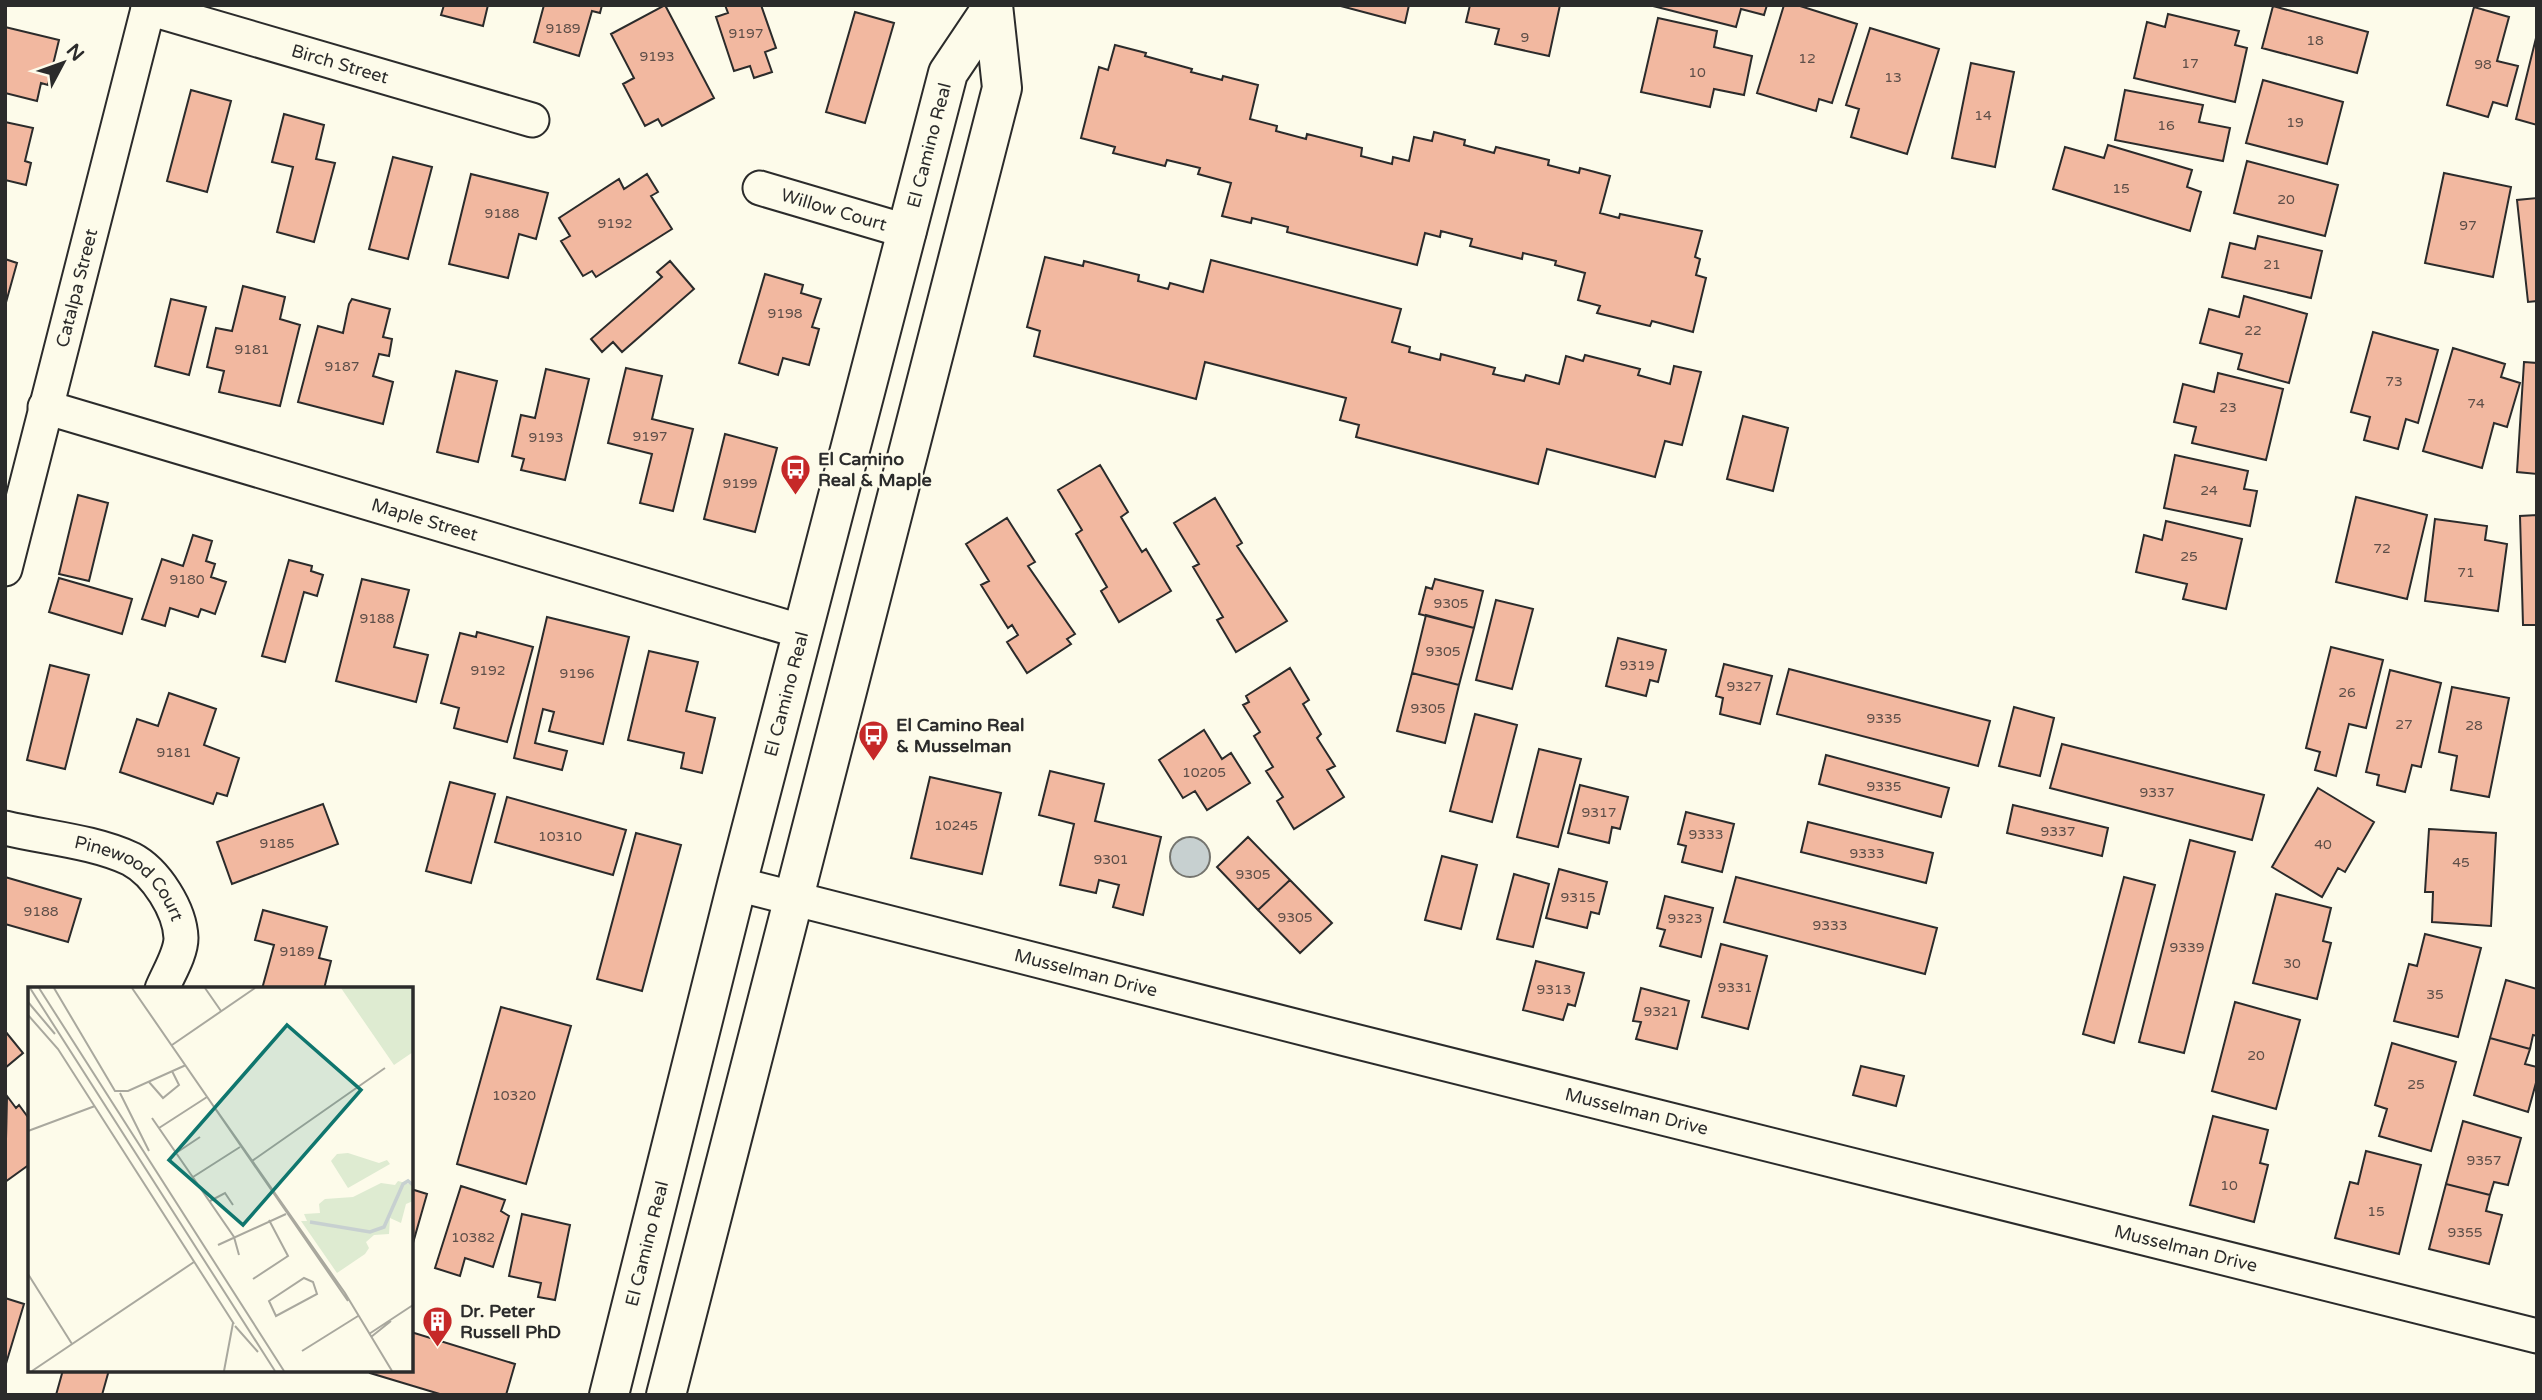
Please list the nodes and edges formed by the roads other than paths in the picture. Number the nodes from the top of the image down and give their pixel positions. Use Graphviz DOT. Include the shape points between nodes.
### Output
graph roads {
  1 [pos="149,6"];
  2 [pos="993,6"];
  3 [pos="532,120"];
  4 [pos="760,187"];
  5 [pos="909,232"];
  6 [pos="45,407"];
  7 [pos="5,569"];
  8 [pos="803,632"];
  9 [pos="5,828"];
  10 [pos="737,884"];
  11 [pos="795,899"];
  12 [pos="163,987"];
  13 [pos="2537,1336"];
  14 [pos="609,1395"];
  15 [pos="666,1395"];
  1 -- 3 [label="street, Birch Street"];
  1 -- 6 [label="street, Catalpa Street"];
  2 -- 5 [label="main road, El Camino Real" via="948,74"];
  2 -- 11 [label="main road, El Camino Real" via="1002,88"];
  4 -- 5 [label="street, Willow Court"];
  5 -- 8 [label="main road, El Camino Real"];
  6 -- 7 [label="street, Catalpa Street"];
  6 -- 8 [label="street, Maple Street"];
  8 -- 10 [label="main road, El Camino Real"];
  9 -- 12 [label="street, Pinewood Court" via="105,849 133,860 155,881 170,898 181,939"];
  10 -- 11 [label="street, Musselman Drive"];
  10 -- 14 [label="main road, El Camino Real"];
  11 -- 13 [label="street, Musselman Drive"];
  11 -- 15 [label="main road, El Camino Real"];
}
